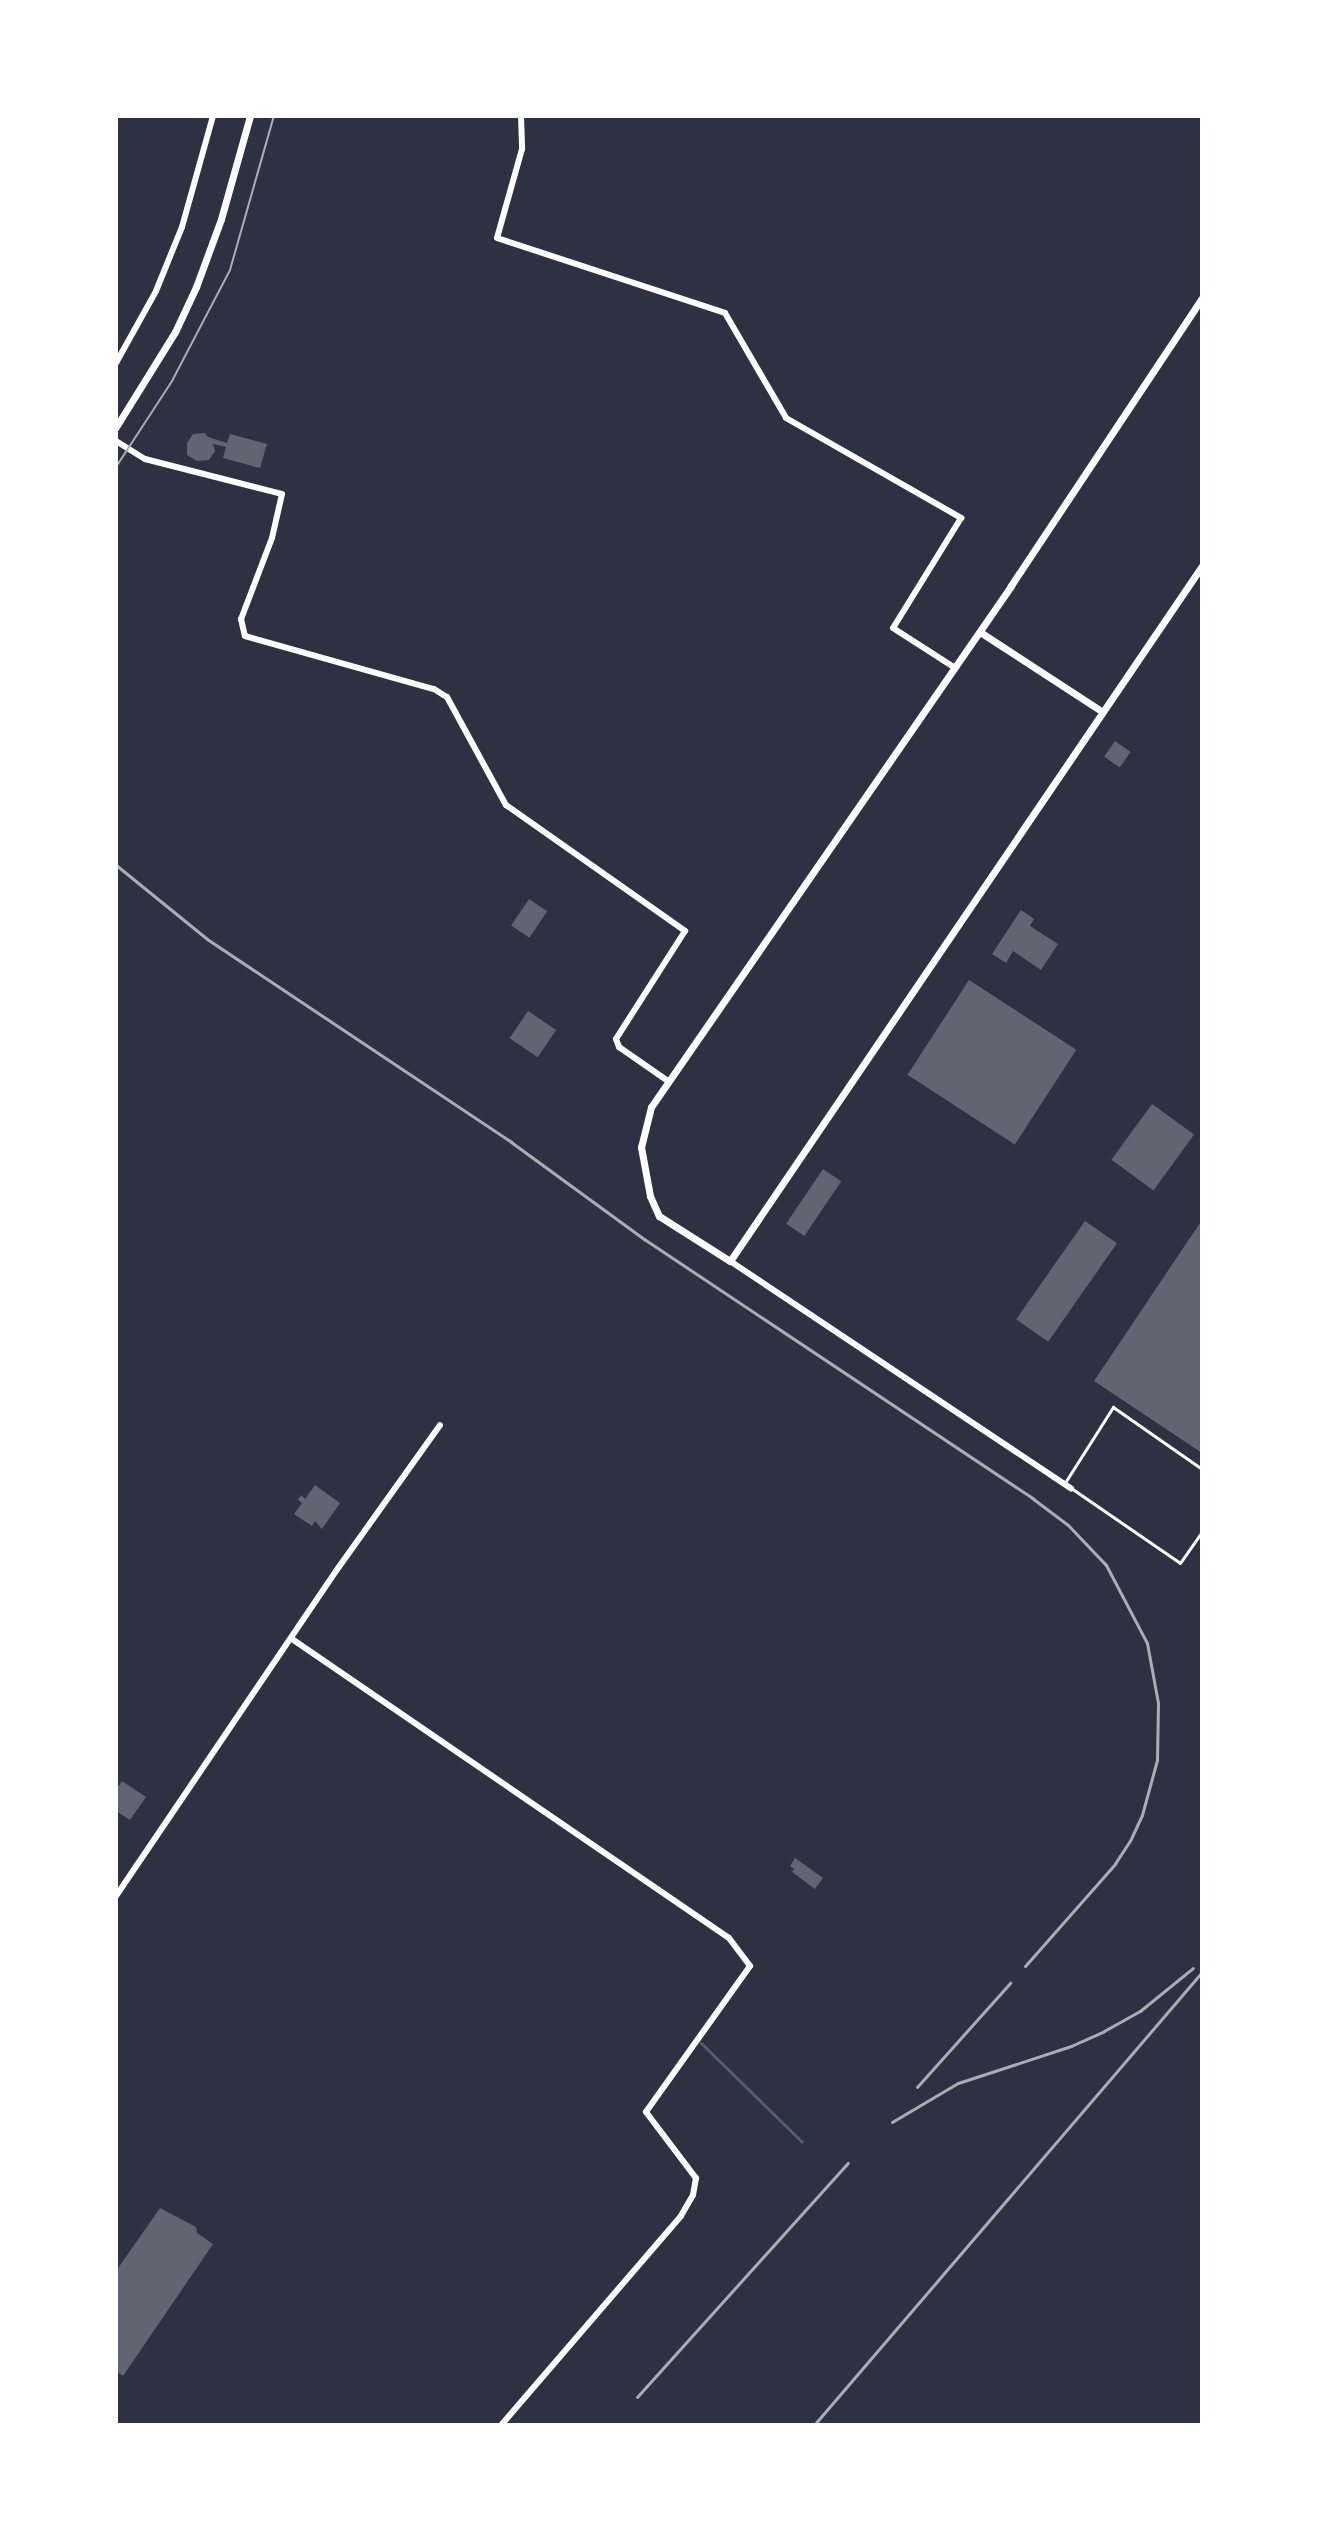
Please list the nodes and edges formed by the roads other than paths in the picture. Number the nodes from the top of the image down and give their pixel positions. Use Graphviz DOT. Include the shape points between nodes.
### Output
graph roads {
  1 [pos="213,116"];
  2 [pos="250,116"];
  3 [pos="521,116"];
  4 [pos="1202,298"];
  5 [pos="116,363"];
  6 [pos="116,427"];
  7 [pos="116,441"];
  8 [pos="1202,566"];
  9 [pos="980,632"];
  10 [pos="955,668"];
  11 [pos="1101,711"];
  12 [pos="668,1081"];
  13 [pos="730,1261"];
  14 [pos="440,1425"];
  15 [pos="1202,1469"];
  16 [pos="1065,1483"];
  17 [pos="1071,1488"];
  18 [pos="1202,1532"];
  19 [pos="292,1639"];
  20 [pos="116,1896"];
  21 [pos="501,2425"];
  1 -- 5 [label="street" via="182,227 156,291"];
  2 -- 6 [label="street" via="196,287 175,332"];
  3 -- 10 [label="street" via="522,149 497,238 725,313 786,418 961,518 893,628"];
  4 -- 9 [label="street"];
  7 -- 12 [label="street" via="145,459 282,494 272,538 241,619 245,636 447,697 506,805 685,931 616,1039 619,1047"];
  8 -- 11 [label="street"];
  9 -- 10 [label="street"];
  9 -- 11 [label="street"];
  10 -- 12 [label="street"];
  11 -- 13 [label="street"];
  12 -- 13 [label="street" via="642,1135 654,1208"];
  13 -- 16 [label="street"];
  14 -- 19 [label="street"];
  15 -- 16 [label="lane" via="1113,1407"];
  16 -- 17 [label="street"];
  17 -- 18 [label="lane" via="1180,1563"];
  19 -- 20 [label="street"];
  19 -- 21 [label="street" via="729,1938 750,1966 646,2112 696,2178 693,2195 681,2216"];
}
